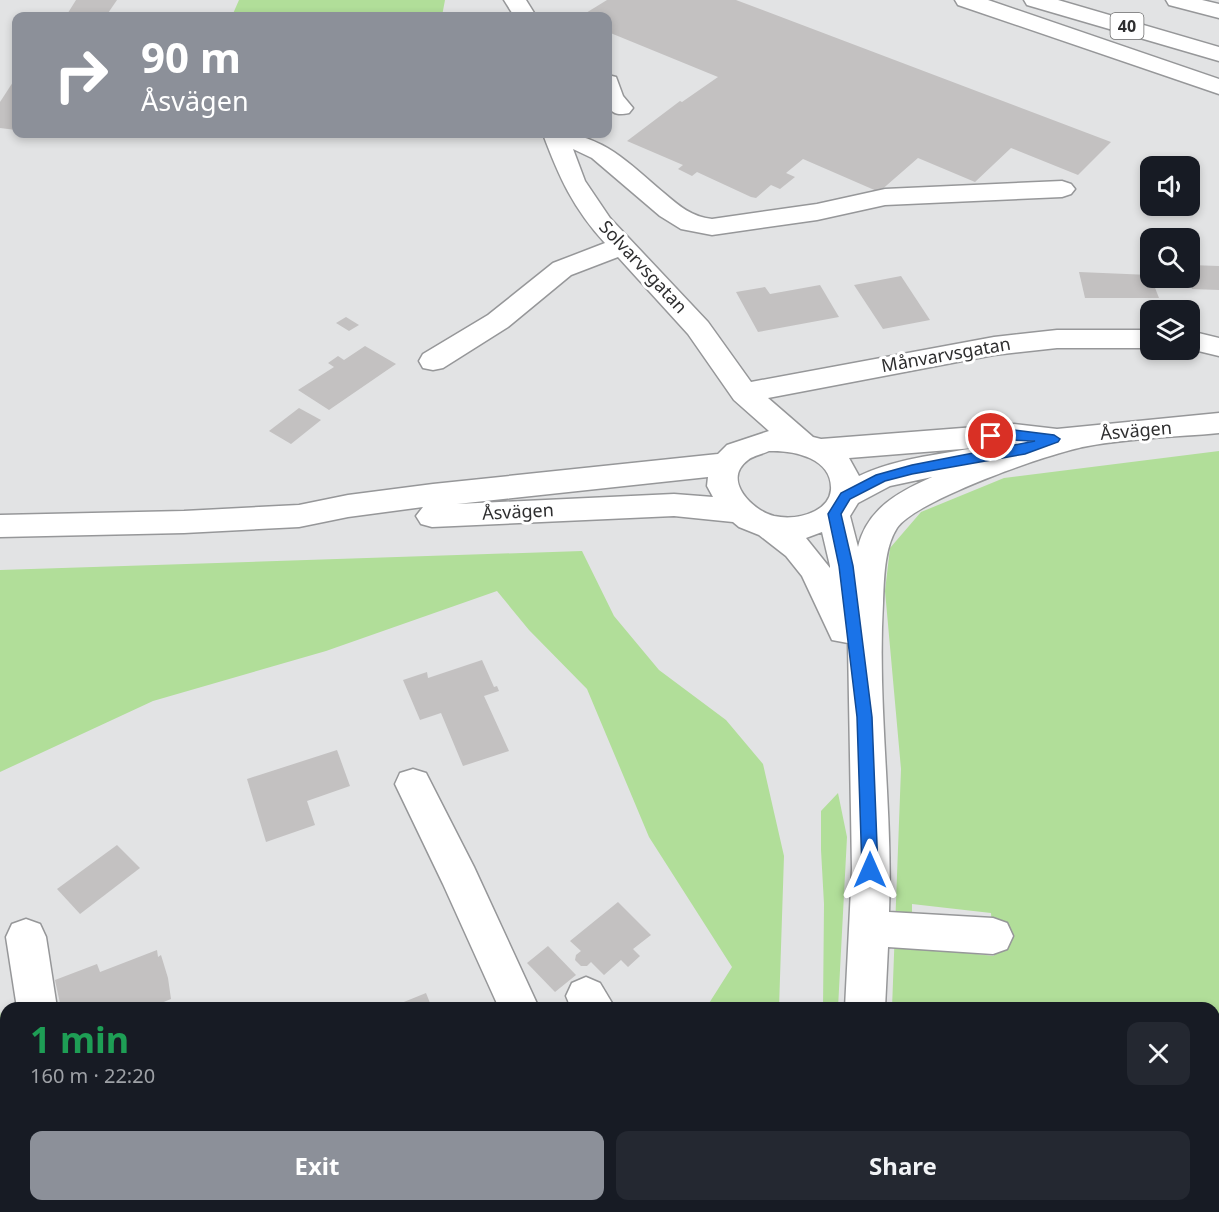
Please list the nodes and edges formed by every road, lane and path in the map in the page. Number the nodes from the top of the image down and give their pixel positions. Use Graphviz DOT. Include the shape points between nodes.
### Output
graph roads {
  1 [pos="966,0"];
  2 [pos="1035,0"];
  3 [pos="1103,0"];
  4 [pos="1177,0"];
  5 [pos="1219,11"];
  6 [pos="1219,34"];
  7 [pos="1219,54"];
  8 [pos="1219,87"];
  9 [pos="612,98"];
  10 [pos="621,108"];
  11 [pos="556,138"];
  12 [pos="564,138"];
  13 [pos="1062,189"];
  14 [pos="621,246"];
  15 [pos="1140,339"];
  16 [pos="1200,342"];
  17 [pos="1219,347"];
  18 [pos="433,361"];
  19 [pos="744,393"];
  20 [pos="1219,423"];
  21 [pos="1069,438"];
  22 [pos="810,447"];
  23 [pos="735,457"];
  24 [pos="840,505"];
  25 [pos="737,511"];
  26 [pos="299,516"];
  27 [pos="0,526"];
  28 [pos="770,527"];
  29 [pos="856,654"];
  30 [pos="865,717"];
  31 [pos="413,784"];
  32 [pos="868,928"];
  33 [pos="993,936"];
  34 [pos="26,937"];
  35 [pos="36,1002"];
  36 [pos="516,1002"];
  37 [pos="865,1002"];
  1 -- 8 [label="main road"];
  2 -- 7 [label="main road, 40"];
  3 -- 6 [label="main road, 40"];
  4 -- 5 [label="main road"];
  9 -- 10 [label="main road"];
  11 -- 14 [label="main road, Solvarvsgatan" via="573,182"];
  12 -- 13 [label="main road" via="601,153 690,224 712,227 817,212 885,197"];
  14 -- 18 [label="main road" via="562,269 498,321"];
  14 -- 19 [label="main road, Solvarvsgatan" via="698,328"];
  15 -- 19 [label="main road, Månvarvsgatan" via="1057,339 994,346"];
  16 -- 17 [label="main road"];
  19 -- 22 [label="main road, Solvarvsgatan"];
  19 -- 23 [label="main road" via="741,436"];
  20 -- 21 [label="main road, Åsvägen"];
  21 -- 22 [label="main road, Åsvägen" via="1014,434"];
  21 -- 24 [label="main road, Åsvägen" via="881,478"];
  21 -- 30 [label="main road" via="956,480 915,499 885,520 878,531 870,565"];
  22 -- 23 [label="main road" via="766,441"];
  22 -- 24 [label="main road" via="832,459 842,470 846,483"];
  23 -- 25 [label="main road" via="722,477 723,491"];
  23 -- 26 [label="main road, Åsvägen" via="348,506"];
  24 -- 28 [label="main road" via="821,522 806,527"];
  24 -- 29 [label="main road"];
  25 -- 26 [label="main road, Åsvägen" via="674,505 350,521"];
  25 -- 28 [label="main road"];
  26 -- 27 [label="main road, Åsvägen"];
  28 -- 29 [label="main road" via="797,548 815,570"];
  29 -- 30 [label="main road"];
  30 -- 32 [label="main road" via="871,851"];
  31 -- 36 [label="main road"];
  32 -- 33 [label="main road"];
  32 -- 37 [label="main road"];
  34 -- 35 [label="main road"];
}
